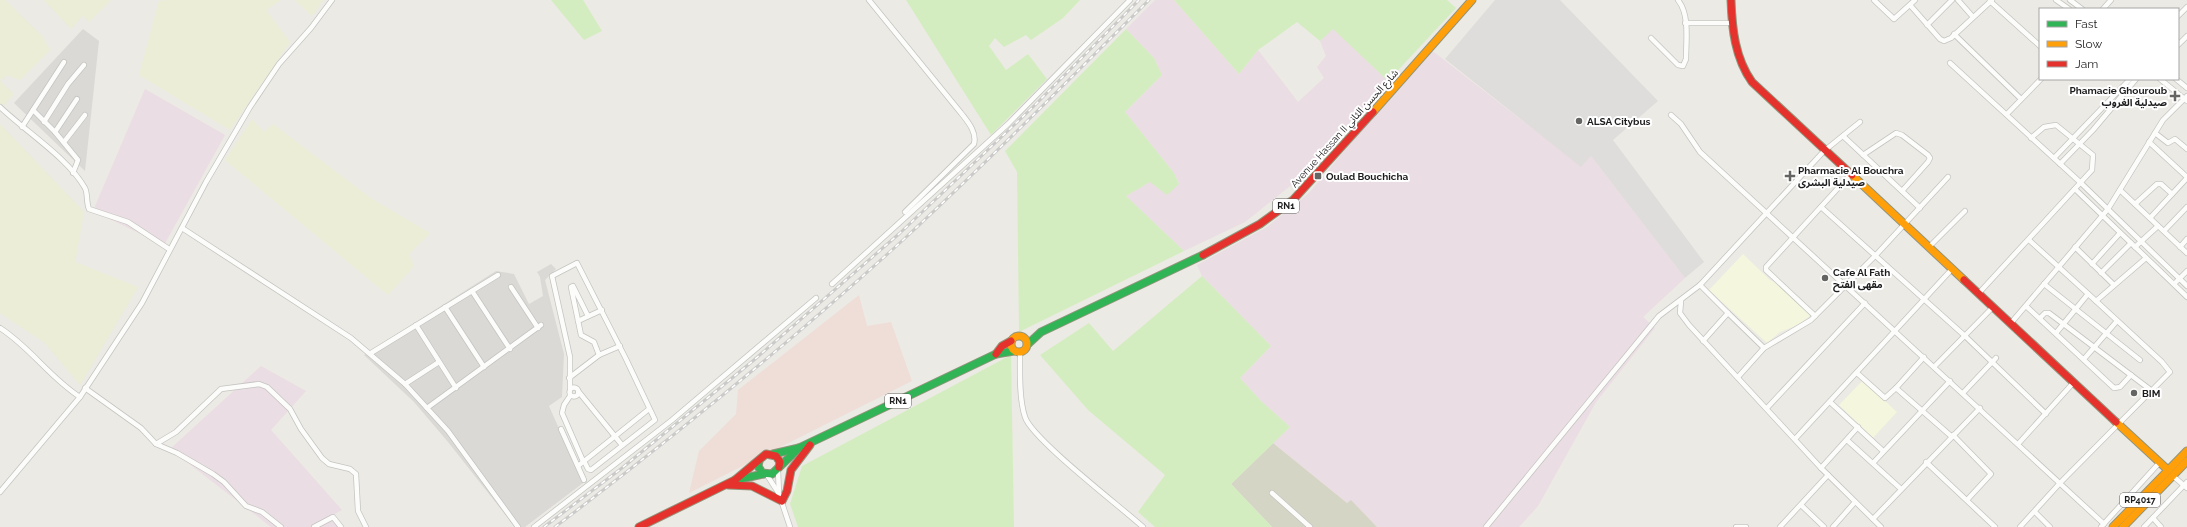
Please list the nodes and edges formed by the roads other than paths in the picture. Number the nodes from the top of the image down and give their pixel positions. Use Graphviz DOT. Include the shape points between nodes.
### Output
graph roads {
  1 [pos="332,0"];
  2 [pos="869,0"];
  3 [pos="1130,0"];
  4 [pos="1472,0"];
  5 [pos="1678,0"];
  6 [pos="1730,0"];
  7 [pos="1874,0"];
  8 [pos="1915,0"];
  9 [pos="1952,0"];
  10 [pos="1958,0"];
  11 [pos="2056,0"];
  12 [pos="2070,0"];
  13 [pos="2111,0"];
  14 [pos="1991,1"];
  15 [pos="1910,5"];
  16 [pos="2187,7"];
  17 [pos="2068,8"];
  18 [pos="2081,8"];
  19 [pos="2104,8"];
  20 [pos="2179,15"];
  21 [pos="1973,17"];
  22 [pos="1685,23"];
  23 [pos="1733,23"];
  24 [pos="1927,25"];
  25 [pos="1954,34"];
  26 [pos="2187,36"];
  27 [pos="1651,38"];
  28 [pos="2179,44"];
  29 [pos="2039,45"];
  30 [pos="64,62"];
  31 [pos="1950,62"];
  32 [pos="84,65"];
  33 [pos="2040,80"];
  34 [pos="2129,80"];
  35 [pos="2135,80"];
  36 [pos="2161,80"];
  37 [pos="2177,80"];
  38 [pos="2187,88"];
  39 [pos="78,99"];
  40 [pos="2021,99"];
  41 [pos="2186,99"];
  42 [pos="0,107"];
  43 [pos="33,110"];
  44 [pos="2007,114"];
  45 [pos="84,115"];
  46 [pos="1671,115"];
  47 [pos="44,122"];
  48 [pos="1860,122"];
  49 [pos="22,127"];
  50 [pos="55,132"];
  51 [pos="2155,133"];
  52 [pos="1843,136"];
  53 [pos="2031,138"];
  54 [pos="2073,138"];
  55 [pos="64,142"];
  56 [pos="2150,142"];
  57 [pos="2080,144"];
  58 [pos="2187,149"];
  59 [pos="1824,151"];
  60 [pos="1863,155"];
  61 [pos="2054,158"];
  62 [pos="2060,164"];
  63 [pos="73,173"];
  64 [pos="1850,175"];
  65 [pos="1948,177"];
  66 [pos="2187,178"];
  67 [pos="2081,183"];
  68 [pos="2075,189"];
  69 [pos="1902,190"];
  70 [pos="2120,190"];
  71 [pos="2172,194"];
  72 [pos="2135,204"];
  73 [pos="1821,207"];
  74 [pos="2187,207"];
  75 [pos="1920,208"];
  76 [pos="2108,209"];
  77 [pos="1965,210"];
  78 [pos="905,212"];
  79 [pos="1767,213"];
  80 [pos="2103,215"];
  81 [pos="2150,218"];
  82 [pos="1904,225"];
  83 [pos="2158,226"];
  84 [pos="182,228"];
  85 [pos="2164,231"];
  86 [pos="2120,233"];
  87 [pos="1793,237"];
  88 [pos="2029,240"];
  89 [pos="2187,240"];
  90 [pos="2141,241"];
  91 [pos="2131,243"];
  92 [pos="1929,247"];
  93 [pos="2075,247"];
  94 [pos="2136,247"];
  95 [pos="2180,247"];
  96 [pos="169,249"];
  97 [pos="2187,253"];
  98 [pos="1876,255"];
  99 [pos="2146,258"];
  100 [pos="2092,264"];
  101 [pos="2059,265"];
  102 [pos="1952,269"];
  103 [pos="2187,271"];
  104 [pos="2101,273"];
  105 [pos="498,275"];
  106 [pos="2179,279"];
  107 [pos="832,284"];
  108 [pos="2044,284"];
  109 [pos="2174,284"];
  110 [pos="1700,285"];
  111 [pos="2114,285"];
  112 [pos="1846,286"];
  113 [pos="2187,286"];
  114 [pos="511,287"];
  115 [pos="472,291"];
  116 [pos="1979,293"];
  117 [pos="2088,294"];
  118 [pos="2187,297"];
  119 [pos="816,298"];
  120 [pos="1923,300"];
  121 [pos="1681,301"];
  122 [pos="2096,301"];
  123 [pos="1865,303"];
  124 [pos="2026,306"];
  125 [pos="445,307"];
  126 [pos="1993,307"];
  127 [pos="602,310"];
  128 [pos="2075,310"];
  129 [pos="1728,313"];
  130 [pos="588,316"];
  131 [pos="1815,316"];
  132 [pos="2040,318"];
  133 [pos="578,321"];
  134 [pos="2117,321"];
  135 [pos="2010,323"];
  136 [pos="2064,323"];
  137 [pos="416,325"];
  138 [pos="0,328"];
  139 [pos="1041,332"];
  140 [pos="1895,332"];
  141 [pos="2056,333"];
  142 [pos="2107,334"];
  143 [pos="1023,336"];
  144 [pos="1964,336"];
  145 [pos="1011,341"];
  146 [pos="1703,341"];
  147 [pos="1028,344"];
  148 [pos="620,346"];
  149 [pos="2096,347"];
  150 [pos="1764,348"];
  151 [pos="510,349"];
  152 [pos="371,352"];
  153 [pos="1017,352"];
  154 [pos="996,354"];
  155 [pos="599,355"];
  156 [pos="1924,357"];
  157 [pos="1996,358"];
  158 [pos="2084,359"];
  159 [pos="2140,360"];
  160 [pos="439,362"];
  161 [pos="1992,362"];
  162 [pos="1935,366"];
  163 [pos="484,367"];
  164 [pos="1857,373"];
  165 [pos="2131,375"];
  166 [pos="1738,377"];
  167 [pos="570,378"];
  168 [pos="1950,381"];
  169 [pos="2074,382"];
  170 [pos="405,384"];
  171 [pos="85,388"];
  172 [pos="456,388"];
  173 [pos="1896,388"];
  174 [pos="570,389"];
  175 [pos="578,391"];
  176 [pos="2152,391"];
  177 [pos="1964,393"];
  178 [pos="570,396"];
  179 [pos="80,397"];
  180 [pos="1830,402"];
  181 [pos="427,408"];
  182 [pos="1767,408"];
  183 [pos="1980,408"];
  184 [pos="649,409"];
  185 [pos="1922,410"];
  186 [pos="2046,414"];
  187 [pos="2119,423"];
  188 [pos="1858,427"];
  189 [pos="561,429"];
  190 [pos="615,436"];
  191 [pos="1952,436"];
  192 [pos="1795,439"];
  193 [pos="1847,440"];
  194 [pos="812,443"];
  195 [pos="156,444"];
  196 [pos="2019,444"];
  197 [pos="622,445"];
  198 [pos="799,448"];
  199 [pos="2187,451"];
  200 [pos="1883,452"];
  201 [pos="773,454"];
  202 [pos="584,461"];
  203 [pos="759,461"];
  204 [pos="2187,461"];
  205 [pos="1926,462"];
  206 [pos="2160,462"];
  207 [pos="1873,463"];
  208 [pos="578,466"];
  209 [pos="779,468"];
  210 [pos="1821,468"];
  211 [pos="2170,473"];
  212 [pos="766,474"];
  213 [pos="1828,475"];
  214 [pos="584,480"];
  215 [pos="734,480"];
  216 [pos="2060,483"];
  217 [pos="724,485"];
  218 [pos="2186,485"];
  219 [pos="1902,489"];
  220 [pos="0,492"];
  221 [pos="1272,493"];
  222 [pos="780,494"];
  223 [pos="1967,500"];
  224 [pos="782,501"];
  225 [pos="1855,502"];
  226 [pos="1801,505"];
  227 [pos="2035,512"];
  228 [pos="2153,518"];
  229 [pos="1873,519"];
  230 [pos="2103,525"];
  231 [pos="281,527"];
  232 [pos="314,527"];
  233 [pos="341,527"];
  234 [pos="366,527"];
  235 [pos="518,527"];
  236 [pos="534,527"];
  237 [pos="639,527"];
  238 [pos="790,527"];
  239 [pos="1143,527"];
  240 [pos="1310,527"];
  241 [pos="1486,527"];
  242 [pos="1736,527"];
  243 [pos="1746,527"];
  244 [pos="1780,527"];
  245 [pos="1824,527"];
  246 [pos="1833,527"];
  247 [pos="1881,527"];
  248 [pos="1996,527"];
  249 [pos="2020,527"];
  250 [pos="2050,527"];
  251 [pos="2114,527"];
  252 [pos="2123,527"];
  253 [pos="2144,527"];
  254 [pos="2161,527"];
  1 -- 84 [label="street" via="279,64 206,182"];
  2 -- 78 [label="street" via="961,113 974,135 974,144"];
  3 -- 107 [label="street" via="1008,124"];
  4 -- 139 [label="main road, Avenue Hassan II شارع الحسن الثاني / RN1" via="1307,186 1279,212 1210,252"];
  5 -- 22 [label="street" via="1683,8"];
  6 -- 23 [label="main road"];
  7 -- 15 [label="street" via="1894,19"];
  8 -- 15 [label="street"];
  9 -- 24 [label="street"];
  10 -- 21 [label="street"];
  11 -- 17 [label="street"];
  12 -- 18 [label="street"];
  13 -- 19 [label="street"];
  14 -- 21 [label="street"];
  14 -- 29 [label="street"];
  15 -- 24 [label="street"];
  16 -- 20 [label="street"];
  21 -- 25 [label="street"];
  22 -- 23 [label="street"];
  22 -- 27 [label="street" via="1686,59 1682,66"];
  23 -- 59 [label="main road" via="1739,55 1747,76"];
  24 -- 25 [label="street" via="1943,41"];
  25 -- 40 [label="street"];
  26 -- 28 [label="street"];
  30 -- 43 [label="street"];
  31 -- 44 [label="street"];
  32 -- 47 [label="street" via="68,84"];
  33 -- 40 [label="street"];
  34 -- 54 [label="street"];
  35 -- 57 [label="street"];
  36 -- 41 [label="street"];
  37 -- 38 [label="street"];
  39 -- 50 [label="street"];
  40 -- 44 [label="street"];
  41 -- 51 [label="street" via="2167,116"];
  42 -- 49 [label="street"];
  43 -- 47 [label="street"];
  43 -- 49 [label="street"];
  44 -- 53 [label="street"];
  45 -- 55 [label="street"];
  46 -- 79 [label="street" via="1681,124 1700,152"];
  47 -- 50 [label="street"];
  48 -- 52 [label="street"];
  49 -- 63 [label="street" via="58,156"];
  50 -- 55 [label="street"];
  51 -- 56 [label="street"];
  51 -- 58 [label="street" via="2168,143 2175,139"];
  52 -- 59 [label="street"];
  52 -- 60 [label="street"];
  53 -- 54 [label="street" via="2044,127 2053,125 2061,127"];
  53 -- 61 [label="street"];
  54 -- 57 [label="street"];
  54 -- 61 [label="street"];
  55 -- 63 [label="street" via="78,160"];
  56 -- 66 [label="street"];
  56 -- 70 [label="street"];
  57 -- 62 [label="street"];
  57 -- 67 [label="street" via="2094,155 2092,170"];
  59 -- 64 [label="main road"];
  59 -- 79 [label="street"];
  60 -- 69 [label="street"];
  60 -- 69 [label="street" via="1896,133 1928,155 1928,162"];
  61 -- 62 [label="street"];
  62 -- 67 [label="street"];
  63 -- 96 [label="street" via="86,189 88,209 128,222"];
  64 -- 73 [label="street"];
  64 -- 82 [label="main road"];
  65 -- 75 [label="street"];
  66 -- 71 [label="street"];
  67 -- 68 [label="street"];
  67 -- 76 [label="street"];
  68 -- 80 [label="street"];
  68 -- 88 [label="street"];
  69 -- 75 [label="street"];
  70 -- 72 [label="street"];
  70 -- 76 [label="street"];
  71 -- 72 [label="street" via="2161,184 2157,184"];
  71 -- 81 [label="street"];
  72 -- 81 [label="street"];
  73 -- 87 [label="street"];
  73 -- 98 [label="street"];
  74 -- 85 [label="street"];
  75 -- 82 [label="street"];
  76 -- 80 [label="street"];
  76 -- 90 [label="street"];
  77 -- 92 [label="street"];
  79 -- 87 [label="street"];
  79 -- 110 [label="street"];
  80 -- 86 [label="street"];
  80 -- 93 [label="street"];
  81 -- 83 [label="street"];
  82 -- 92 [label="main road"];
  82 -- 98 [label="street"];
  83 -- 85 [label="street"];
  83 -- 90 [label="street"];
  84 -- 96 [label="street"];
  84 -- 152 [label="street"];
  85 -- 95 [label="street"];
  86 -- 91 [label="street"];
  86 -- 100 [label="street"];
  87 -- 112 [label="street"];
  87 -- 131 [label="street" via="1766,269"];
  88 -- 101 [label="street"];
  88 -- 116 [label="street"];
  89 -- 95 [label="street"];
  90 -- 94 [label="street"];
  90 -- 106 [label="street"];
  91 -- 94 [label="street"];
  91 -- 104 [label="street"];
  92 -- 102 [label="main road"];
  93 -- 100 [label="street"];
  93 -- 101 [label="street"];
  94 -- 99 [label="street"];
  95 -- 97 [label="street"];
  96 -- 171 [label="street" via="142,303"];
  98 -- 112 [label="street"];
  98 -- 120 [label="street"];
  99 -- 109 [label="street"];
  99 -- 111 [label="street"];
  100 -- 104 [label="street"];
  101 -- 108 [label="street"];
  101 -- 117 [label="street"];
  102 -- 116 [label="main road"];
  102 -- 120 [label="street"];
  103 -- 106 [label="street"];
  104 -- 111 [label="street"];
  105 -- 115 [label="street"];
  106 -- 109 [label="street"];
  106 -- 113 [label="street"];
  108 -- 124 [label="street"];
  108 -- 128 [label="street"];
  109 -- 118 [label="street"];
  110 -- 121 [label="street"];
  110 -- 129 [label="street"];
  111 -- 122 [label="street"];
  112 -- 123 [label="street"];
  112 -- 131 [label="street"];
  114 -- 151 [label="street" via="540,326"];
  115 -- 125 [label="street"];
  115 -- 151 [label="street"];
  116 -- 126 [label="main road"];
  117 -- 122 [label="street"];
  117 -- 128 [label="street"];
  119 -- 236 [label="street" via="681,413"];
  120 -- 140 [label="street"];
  120 -- 144 [label="street"];
  121 -- 146 [label="street" via="1680,313"];
  121 -- 241 [label="street" via="1656,319"];
  122 -- 134 [label="street"];
  123 -- 140 [label="street"];
  123 -- 182 [label="street"];
  124 -- 132 [label="street"];
  124 -- 135 [label="street"];
  125 -- 137 [label="street"];
  125 -- 163 [label="street"];
  126 -- 135 [label="main road"];
  126 -- 144 [label="street"];
  127 -- 130 [label="street"];
  127 -- 148 [label="street"];
  127 -- 167 [label="street" via="577,263 552,276 570,357"];
  128 -- 136 [label="street"];
  128 -- 142 [label="street"];
  129 -- 146 [label="street"];
  129 -- 150 [label="street"];
  130 -- 133 [label="street"];
  130 -- 133 [label="street" via="573,286 571,287"];
  131 -- 150 [label="street"];
  132 -- 136 [label="street" via="2047,312"];
  132 -- 141 [label="street"];
  133 -- 155 [label="street" via="581,335 594,342"];
  134 -- 142 [label="street"];
  134 -- 176 [label="street" via="2170,370 2170,374"];
  135 -- 169 [label="main road"];
  136 -- 141 [label="street"];
  136 -- 149 [label="street"];
  137 -- 152 [label="street"];
  137 -- 160 [label="street"];
  138 -- 179 [label="street" via="24,346 58,381"];
  139 -- 143 [label="main road, Avenue Hassan II شارع الحسن الثاني / RN1"];
  139 -- 147 [label="main road, Avenue Hassan II شارع الحسن الثاني / RN1"];
  140 -- 156 [label="street"];
  140 -- 164 [label="street"];
  141 -- 158 [label="street"];
  142 -- 149 [label="street"];
  142 -- 159 [label="street"];
  143 -- 145 [label="main road" via="1016,336"];
  143 -- 147 [label="main road"];
  144 -- 161 [label="street"];
  144 -- 162 [label="street"];
  145 -- 153 [label="main road" via="1011,346"];
  145 -- 154 [label="main road, RN1" via="1002,346"];
  146 -- 166 [label="street"];
  147 -- 153 [label="main road" via="1024,350"];
  148 -- 155 [label="street"];
  148 -- 184 [label="street"];
  149 -- 158 [label="street"];
  149 -- 165 [label="street"];
  150 -- 166 [label="street"];
  151 -- 163 [label="street"];
  152 -- 170 [label="street"];
  153 -- 154 [label="main road, RN1"];
  153 -- 239 [label="street" via="1024,412 1030,426"];
  154 -- 194 [label="main road, RN1"];
  155 -- 167 [label="street"];
  156 -- 162 [label="street"];
  156 -- 173 [label="street"];
  157 -- 161 [label="street"];
  158 -- 165 [label="street" via="2116,388"];
  160 -- 170 [label="street"];
  160 -- 172 [label="street"];
  161 -- 177 [label="street"];
  161 -- 186 [label="street"];
  162 -- 168 [label="street"];
  163 -- 172 [label="street"];
  164 -- 173 [label="street" via="1885,398"];
  164 -- 180 [label="street"];
  165 -- 176 [label="street"];
  166 -- 182 [label="street"];
  167 -- 174 [label="street"];
  168 -- 177 [label="street"];
  168 -- 185 [label="street"];
  169 -- 186 [label="street"];
  169 -- 187 [label="main road"];
  170 -- 181 [label="street"];
  171 -- 179 [label="street"];
  171 -- 195 [label="street" via="136,424"];
  172 -- 181 [label="street"];
  173 -- 185 [label="street"];
  174 -- 175 [label="street" via="575,388"];
  174 -- 178 [label="street"];
  175 -- 178 [label="street" via="575,397"];
  175 -- 190 [label="street"];
  176 -- 187 [label="street"];
  177 -- 183 [label="street"];
  178 -- 202 [label="street" via="562,413"];
  179 -- 220 [label="street"];
  180 -- 188 [label="street"];
  180 -- 192 [label="street"];
  181 -- 235 [label="street" via="453,437"];
  182 -- 192 [label="street"];
  183 -- 191 [label="street"];
  183 -- 196 [label="street"];
  184 -- 190 [label="street"];
  184 -- 197 [label="street" via="655,420"];
  185 -- 191 [label="street"];
  185 -- 200 [label="street"];
  186 -- 196 [label="street"];
  187 -- 206 [label="main road"];
  187 -- 216 [label="street"];
  188 -- 193 [label="street"];
  188 -- 200 [label="street"];
  189 -- 208 [label="street"];
  190 -- 197 [label="street"];
  190 -- 202 [label="street"];
  191 -- 205 [label="street"];
  191 -- 223 [label="street" via="1991,474"];
  192 -- 210 [label="street"];
  193 -- 207 [label="street"];
  193 -- 210 [label="street"];
  194 -- 198 [label="main road, RN1"];
  194 -- 224 [label="main road" via="791,470 787,491"];
  195 -- 231 [label="street" via="213,474 246,506 262,512"];
  195 -- 234 [label="street" via="176,432 221,389 263,385 294,413 301,429 322,458 329,464 350,469 356,474 358,511"];
  196 -- 216 [label="street"];
  197 -- 202 [label="street" via="591,470"];
  198 -- 201 [label="main road, RN1"];
  198 -- 209 [label="main road, RN1"];
  199 -- 211 [label="main road, RP4017"];
  200 -- 207 [label="street"];
  201 -- 203 [label="main road" via="766,454"];
  201 -- 209 [label="main road" via="779,460"];
  202 -- 208 [label="street"];
  203 -- 212 [label="main road" via="759,468"];
  203 -- 215 [label="main road"];
  204 -- 211 [label="main road, RP4017"];
  205 -- 219 [label="street"];
  205 -- 223 [label="street"];
  206 -- 211 [label="main road"];
  206 -- 230 [label="street"];
  207 -- 219 [label="street"];
  208 -- 214 [label="street"];
  209 -- 212 [label="main road" via="772,474"];
  209 -- 222 [label="street"];
  210 -- 213 [label="street"];
  211 -- 218 [label="street"];
  211 -- 251 [label="main road, RP4017"];
  211 -- 252 [label="main road, RP4017"];
  212 -- 215 [label="main road"];
  212 -- 222 [label="street"];
  213 -- 225 [label="street"];
  213 -- 226 [label="street"];
  215 -- 217 [label="main road"];
  216 -- 227 [label="street"];
  216 -- 230 [label="street"];
  217 -- 224 [label="main road" via="752,486"];
  217 -- 237 [label="main road"];
  218 -- 228 [label="street"];
  219 -- 229 [label="street"];
  221 -- 240 [label="street"];
  222 -- 224 [label="street"];
  223 -- 248 [label="street"];
  224 -- 238 [label="street"];
  225 -- 229 [label="street"];
  225 -- 246 [label="street"];
  226 -- 244 [label="street"];
  226 -- 245 [label="street"];
  227 -- 249 [label="street"];
  227 -- 250 [label="street"];
  228 -- 253 [label="street"];
  228 -- 254 [label="street"];
  229 -- 247 [label="street"];
  232 -- 233 [label="street" via="333,516"];
  242 -- 243 [label="street"];
}
